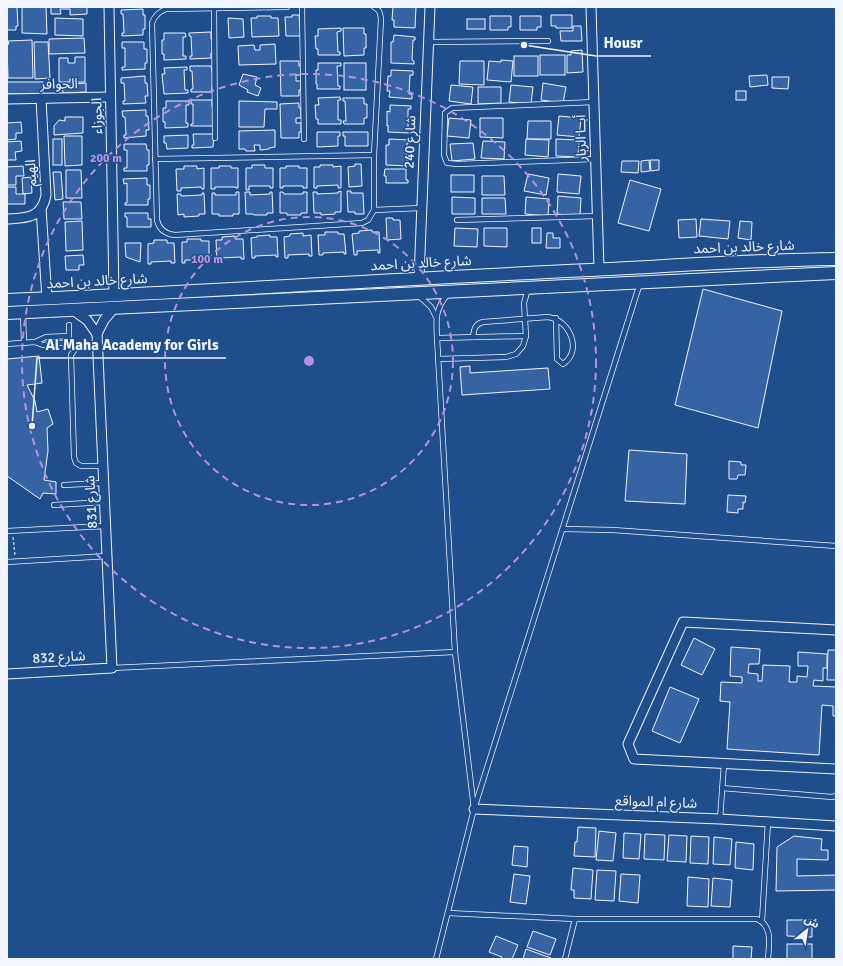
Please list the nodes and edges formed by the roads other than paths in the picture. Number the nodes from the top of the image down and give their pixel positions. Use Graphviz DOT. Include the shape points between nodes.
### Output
graph roads {
  1 [pos="109,7"];
  2 [pos="287,7"];
  3 [pos="302,7"];
  4 [pos="374,7"];
  5 [pos="430,7"];
  6 [pos="591,7"];
  7 [pos="214,8"];
  8 [pos="548,41"];
  9 [pos="428,42"];
  10 [pos="110,97"];
  11 [pos="41,98"];
  12 [pos="7,99"];
  13 [pos="594,102"];
  14 [pos="215,138"];
  15 [pos="304,139"];
  16 [pos="374,155"];
  17 [pos="155,159"];
  18 [pos="595,159"];
  19 [pos="41,208"];
  20 [pos="421,208"];
  21 [pos="374,210"];
  22 [pos="597,216"];
  23 [pos="7,219"];
  24 [pos="457,220"];
  25 [pos="836,259"];
  26 [pos="599,269"];
  27 [pos="836,273"];
  28 [pos="419,278"];
  29 [pos="640,283"];
  30 [pos="528,289"];
  31 [pos="449,292"];
  32 [pos="416,294"];
  33 [pos="47,298"];
  34 [pos="7,300"];
  35 [pos="114,302"];
  36 [pos="73,310"];
  37 [pos="24,312"];
  38 [pos="7,313"];
  39 [pos="436,316"];
  40 [pos="556,318"];
  41 [pos="525,319"];
  42 [pos="69,325"];
  43 [pos="97,334"];
  44 [pos="69,336"];
  45 [pos="526,336"];
  46 [pos="473,337"];
  47 [pos="437,338"];
  48 [pos="35,342"];
  49 [pos="69,342"];
  50 [pos="24,343"];
  51 [pos="7,344"];
  52 [pos="97,346"];
  53 [pos="74,349"];
  54 [pos="438,359"];
  55 [pos="103,466"];
  56 [pos="104,483"];
  57 [pos="64,485"];
  58 [pos="105,502"];
  59 [pos="54,505"];
  60 [pos="106,526"];
  61 [pos="563,529"];
  62 [pos="7,531"];
  63 [pos="836,546"];
  64 [pos="108,556"];
  65 [pos="7,562"];
  66 [pos="836,630"];
  67 [pos="455,652"];
  68 [pos="112,668"];
  69 [pos="7,674"];
  70 [pos="724,764"];
  71 [pos="836,769"];
  72 [pos="722,788"];
  73 [pos="836,796"];
  74 [pos="474,809"];
  75 [pos="720,819"];
  76 [pos="768,822"];
  77 [pos="836,826"];
  78 [pos="448,912"];
  79 [pos="575,919"];
  80 [pos="762,921"];
  81 [pos="436,959"];
  82 [pos="565,959"];
  83 [pos="768,959"];
  1 -- 10 [label="street, الجوزاء"];
  2 -- 7 [label="lane"];
  3 -- 15 [label="lane"];
  4 -- 16 [label="lane" via="378,9 381,19"];
  5 -- 9 [label="street, شارع 240"];
  6 -- 13 [label="street, أبــا الزبار"];
  7 -- 14 [label="lane"];
  7 -- 17 [label="lane" via="166,9 157,14 152,23"];
  8 -- 9 [label="lane"];
  9 -- 20 [label="street, شارع 240"];
  10 -- 11 [label="street, الحوافر"];
  10 -- 35 [label="street, الجوزاء"];
  11 -- 12 [label="street, الحوافر"];
  11 -- 19 [label="street, الهيم" via="46,195"];
  13 -- 18 [label="street, أبــا الزبار"];
  13 -- 18 [label="lane" via="452,108 445,113 444,155 447,163 458,164"];
  16 -- 17 [label="lane"];
  16 -- 21 [label="lane"];
  17 -- 21 [label="lane" via="157,220 161,229 170,234 362,223 368,220"];
  18 -- 22 [label="street, أبــا الزبار"];
  19 -- 23 [label="street" via="30,217"];
  19 -- 33 [label="street, الهيم"];
  20 -- 21 [label="lane"];
  20 -- 28 [label="street, شارع 240"];
  22 -- 24 [label="lane"];
  22 -- 26 [label="street, أبــا الزبار"];
  25 -- 26 [label="main road, شارع خالد بن احمد"];
  26 -- 28 [label="main road, شارع خالد بن احمد"];
  27 -- 29 [label="main road, شارع خالد بن احمد"];
  28 -- 35 [label="main road, شارع خالد بن احمد"];
  29 -- 30 [label="main road, شارع خالد بن احمد"];
  29 -- 61 [label="lane"];
  30 -- 31 [label="main road, شارع خالد بن احمد"];
  30 -- 41 [label="lane" via="524,303"];
  31 -- 32 [label="main road, شارع خالد بن احمد"];
  31 -- 39 [label="lane"];
  32 -- 35 [label="main road, شارع خالد بن احمد"];
  32 -- 39 [label="lane"];
  33 -- 34 [label="main road, شارع خالد بن احمد"];
  33 -- 35 [label="main road, شارع خالد بن احمد"];
  35 -- 36 [label="main road, شارع خالد بن احمد"];
  35 -- 43 [label="street, شارع 831"];
  36 -- 37 [label="main road, شارع خالد بن احمد"];
  36 -- 43 [label="street" via="87,320"];
  37 -- 38 [label="main road, شارع خالد بن احمد"];
  37 -- 50 [label="lane"];
  39 -- 47 [label="lane"];
  40 -- 40 [label="lane" via="557,359 563,364 569,360 573,341 569,332"];
  40 -- 41 [label="lane"];
  41 -- 45 [label="lane"];
  41 -- 46 [label="lane" via="479,323"];
  42 -- 44 [label="lane"];
  43 -- 52 [label="street, شارع 831"];
  44 -- 48 [label="lane" via="46,337"];
  44 -- 49 [label="lane"];
  45 -- 46 [label="lane"];
  45 -- 54 [label="lane" via="520,350 506,357"];
  46 -- 47 [label="lane"];
  47 -- 54 [label="lane"];
  48 -- 49 [label="lane" via="43,345"];
  48 -- 50 [label="lane"];
  49 -- 53 [label="lane"];
  50 -- 51 [label="lane"];
  52 -- 53 [label="lane"];
  52 -- 55 [label="street, شارع 831"];
  53 -- 55 [label="lane" via="71,355 75,460 81,466"];
  54 -- 67 [label="lane"];
  55 -- 56 [label="street, شارع 831"];
  56 -- 57 [label="lane"];
  56 -- 58 [label="street, شارع 831"];
  58 -- 59 [label="lane"];
  58 -- 60 [label="street, شارع 831"];
  60 -- 62 [label="lane"];
  60 -- 64 [label="street, شارع 831"];
  61 -- 63 [label="lane"];
  61 -- 74 [label="lane"];
  64 -- 65 [label="lane"];
  64 -- 68 [label="street, شارع 831"];
  66 -- 70 [label="street" via="683,622 628,744 634,759"];
  67 -- 68 [label="lane"];
  67 -- 74 [label="lane"];
  68 -- 69 [label="street, شارع 832"];
  70 -- 71 [label="street"];
  70 -- 72 [label="lane"];
  72 -- 73 [label="lane"];
  72 -- 75 [label="lane"];
  74 -- 75 [label="street, شارع ام المواقع"];
  74 -- 78 [label="lane"];
  75 -- 76 [label="street, شارع ام المواقع"];
  76 -- 77 [label="street, شارع ام المواقع"];
  76 -- 80 [label="lane"];
  78 -- 79 [label="lane"];
  78 -- 81 [label="lane"];
  79 -- 80 [label="lane" via="752,918"];
  79 -- 82 [label="lane"];
  80 -- 83 [label="lane" via="768,929"];
}
